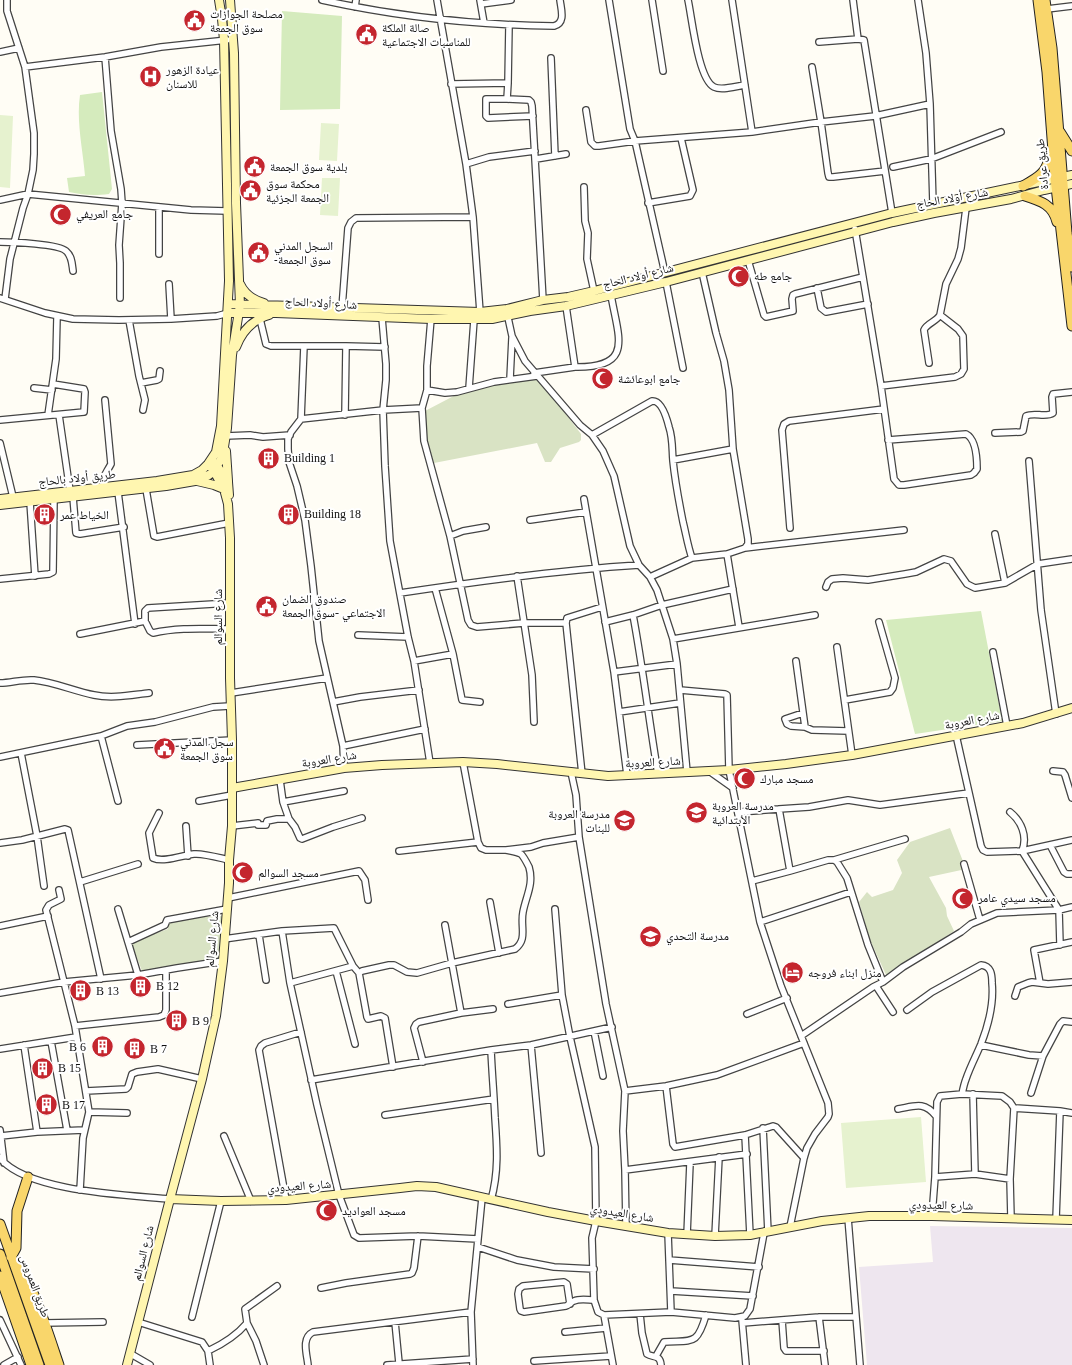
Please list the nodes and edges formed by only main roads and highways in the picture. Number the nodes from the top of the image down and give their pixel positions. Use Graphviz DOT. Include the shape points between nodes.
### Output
graph roads {
  1 [pos="219,0"];
  2 [pos="230,0"];
  3 [pos="1038,0"];
  4 [pos="1046,4"];
  5 [pos="1059,131"];
  6 [pos="1051,139"];
  7 [pos="1072,151"];
  8 [pos="1072,175"];
  9 [pos="1062,182"];
  10 [pos="1024,186"];
  11 [pos="1025,196"];
  12 [pos="1072,217"];
  13 [pos="854,227"];
  14 [pos="1064,234"];
  15 [pos="1072,267"];
  16 [pos="238,272"];
  17 [pos="229,304"];
  18 [pos="239,310"];
  19 [pos="276,310"];
  20 [pos="228,313"];
  21 [pos="507,313"];
  22 [pos="1072,326"];
  23 [pos="232,356"];
  24 [pos="225,439"];
  25 [pos="213,465"];
  26 [pos="194,481"];
  27 [pos="228,482"];
  28 [pos="157,484"];
  29 [pos="224,489"];
  30 [pos="71,494"];
  31 [pos="0,499"];
  32 [pos="228,504"];
  33 [pos="0,505"];
  34 [pos="1072,708"];
  35 [pos="232,792"];
  36 [pos="28,1177"];
  37 [pos="170,1199"];
  38 [pos="1072,1220"];
  39 [pos="0,1224"];
  40 [pos="0,1254"];
  41 [pos="12,1258"];
  42 [pos="0,1276"];
  43 [pos="49,1360"];
  44 [pos="36,1364"];
  45 [pos="59,1365"];
  46 [pos="127,1365"];
  1 -- 17 [label="main road" via="224,40"];
  2 -- 16 [label="main road" via="234,40"];
  3 -- 6 [label="main road, طريق عرادة" via="1047,72"];
  4 -- 5 [label="main road, طريق عرادة"];
  5 -- 7 [label="main road"];
  5 -- 9 [label="main road, طريق عرادة"];
  6 -- 9 [label="main road, طريق عرادة"];
  6 -- 10 [label="main road" via="1044,171"];
  8 -- 9 [label="main road"];
  9 -- 10 [label="main road, شارع أولاد الحاج" via="1042,181"];
  9 -- 11 [label="main road, شارع أولاد الحاج"];
  9 -- 14 [label="main road, طريق عرادة"];
  10 -- 13 [label="main road, شارع أولاد الحاج" via="892,212"];
  11 -- 13 [label="main road, شارع أولاد الحاج"];
  11 -- 14 [label="main road" via="1048,205"];
  12 -- 14 [label="main road"];
  13 -- 21 [label="main road, شارع أولاد الحاج" via="594,291 543,300"];
  13 -- 21 [label="main road, شارع أولاد الحاج" via="666,282 566,306"];
  14 -- 15 [label="main road, طريق عرادة"];
  14 -- 22 [label="main road, طريق عرادة"];
  16 -- 18 [label="main road"];
  16 -- 19 [label="main road" via="240,284 248,296"];
  17 -- 18 [label="main road, شارع أولاد الحاج"];
  17 -- 20 [label="main road"];
  18 -- 19 [label="main road, شارع أولاد الحاج"];
  18 -- 20 [label="main road, شارع أولاد الحاج"];
  18 -- 23 [label="main road"];
  19 -- 21 [label="main road, شارع أولاد الحاج" via="342,308"];
  19 -- 21 [label="main road, شارع أولاد الحاج" via="431,320 492,320"];
  19 -- 23 [label="main road" via="243,332"];
  20 -- 25 [label="main road" via="221,426"];
  23 -- 24 [label="main road"];
  24 -- 25 [label="main road" via="224,453"];
  24 -- 27 [label="main road"];
  25 -- 26 [label="main road" via="209,475"];
  25 -- 27 [label="main road"];
  25 -- 28 [label="main road" via="193,475"];
  25 -- 29 [label="main road"];
  26 -- 28 [label="main road"];
  26 -- 29 [label="main road" via="214,484"];
  27 -- 32 [label="main road"];
  28 -- 30 [label="main road, طريق أولاد بالحاج" via="104,488"];
  28 -- 30 [label="main road, طريق أولاد بالحاج" via="146,489"];
  29 -- 32 [label="main road"];
  30 -- 31 [label="main road, طريق أولاد بالحاج"];
  30 -- 33 [label="main road, طريق أولاد بالحاج" via="54,499"];
  32 -- 35 [label="main road, شارع السوالم"];
  34 -- 35 [label="main road, شارع العروبة" via="1007,726 852,755 729,770 608,776 497,764 430,763 344,768"];
  35 -- 37 [label="main road, شارع السوالم" via="229,884 216,1016"];
  36 -- 41 [label="main road" via="17,1211 16,1248"];
  37 -- 38 [label="main road, شارع العيدودي" via="286,1200 417,1186 436,1187 596,1221 668,1233 715,1236 750,1235 822,1221 869,1216"];
  37 -- 46 [label="main road, شارع السوالم"];
  39 -- 41 [label="main road, طريق العمروس"];
  40 -- 44 [label="main road, طريق العمروس"];
  41 -- 43 [label="main road, طريق العمروس"];
  41 -- 45 [label="main road" via="26,1276"];
  42 -- 44 [label="main road"];
}
